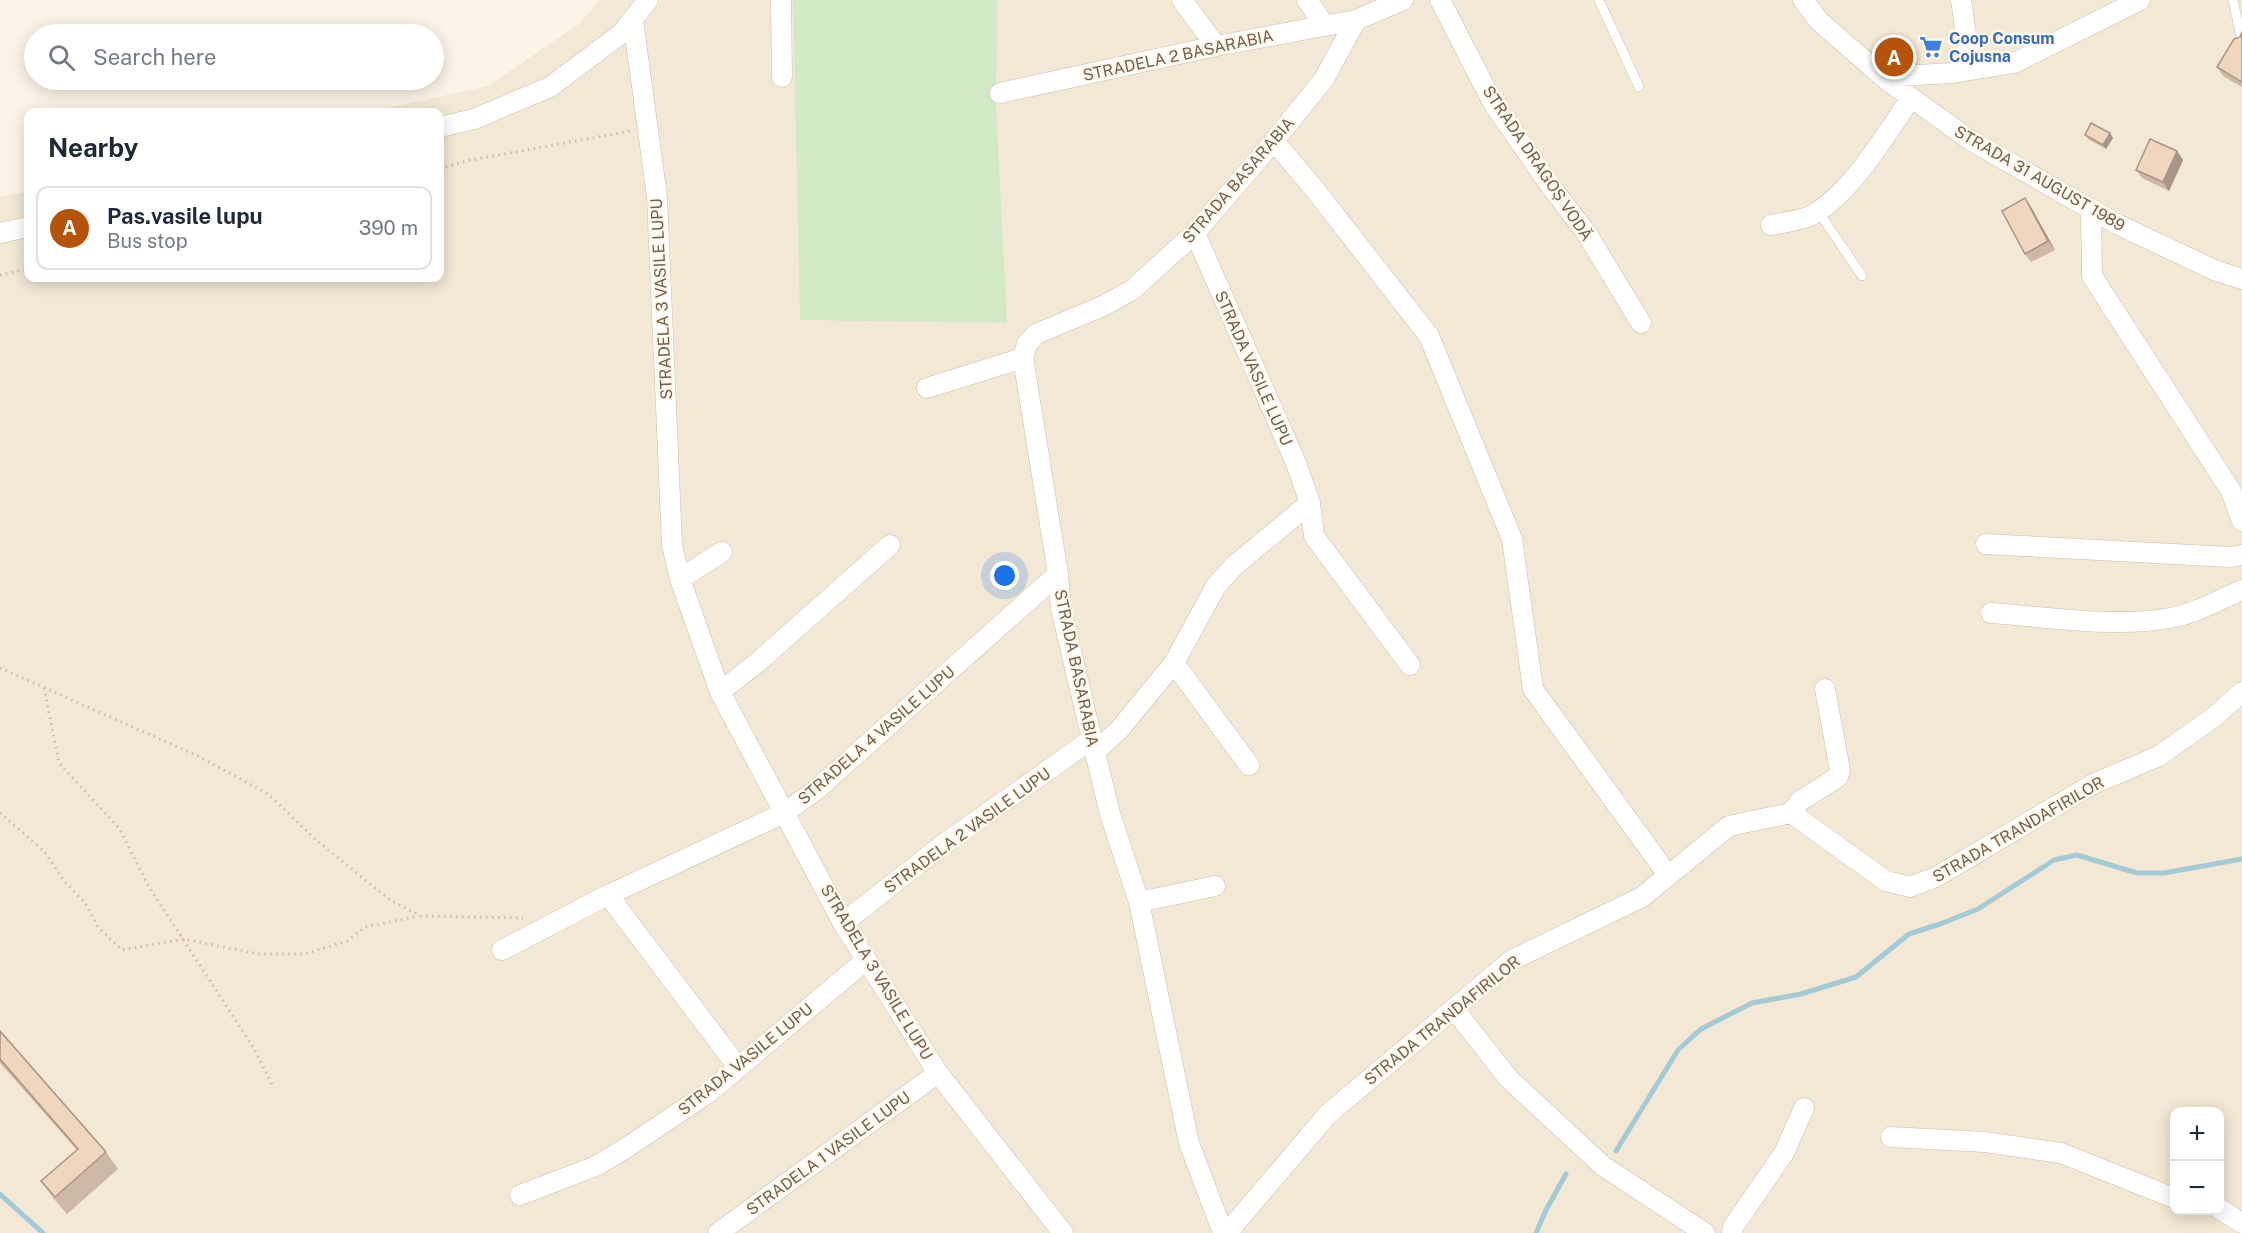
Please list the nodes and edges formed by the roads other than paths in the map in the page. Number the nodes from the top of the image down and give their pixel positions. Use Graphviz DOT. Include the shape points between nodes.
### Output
graph roads {
  1 [pos="648,0"];
  2 [pos="780,0"];
  3 [pos="1182,0"];
  4 [pos="1307,0"];
  5 [pos="1403,0"];
  6 [pos="1440,0"];
  7 [pos="1599,0"];
  8 [pos="1803,0"];
  9 [pos="1961,0"];
  10 [pos="2140,0"];
  11 [pos="2233,0"];
  12 [pos="633,20"];
  13 [pos="1356,20"];
  14 [pos="1325,26"];
  15 [pos="2242,41"];
  16 [pos="1216,46"];
  17 [pos="1971,69"];
  18 [pos="782,77"];
  19 [pos="1883,77"];
  20 [pos="1640,87"];
  21 [pos="1000,93"];
  22 [pos="1911,98"];
  23 [pos="444,126"];
  24 [pos="1274,141"];
  25 [pos="2091,210"];
  26 [pos="1818,211"];
  27 [pos="1771,225"];
  28 [pos="24,228"];
  29 [pos="1195,233"];
  30 [pos="0,234"];
  31 [pos="1862,276"];
  32 [pos="2242,279"];
  33 [pos="1641,323"];
  34 [pos="1023,358"];
  35 [pos="927,388"];
  36 [pos="1310,503"];
  37 [pos="2242,521"];
  38 [pos="1986,544"];
  39 [pos="890,545"];
  40 [pos="722,552"];
  41 [pos="2242,555"];
  42 [pos="1058,574"];
  43 [pos="680,579"];
  44 [pos="2242,590"];
  45 [pos="1991,613"];
  46 [pos="1174,663"];
  47 [pos="1410,665"];
  48 [pos="1825,689"];
  49 [pos="720,692"];
  50 [pos="2242,692"];
  51 [pos="1094,745"];
  52 [pos="1249,765"];
  53 [pos="784,813"];
  54 [pos="1791,813"];
  55 [pos="1668,875"];
  56 [pos="1215,886"];
  57 [pos="608,895"];
  58 [pos="1139,902"];
  59 [pos="843,923"];
  60 [pos="502,950"];
  61 [pos="866,960"];
  62 [pos="1454,1009"];
  63 [pos="738,1067"];
  64 [pos="938,1073"];
  65 [pos="1804,1108"];
  66 [pos="1891,1137"];
  67 [pos="520,1195"];
  68 [pos="2170,1196"];
  69 [pos="2224,1212"];
  70 [pos="2242,1223"];
  71 [pos="717,1233"];
  72 [pos="1063,1233"];
  73 [pos="1225,1233"];
  74 [pos="1706,1233"];
  75 [pos="1732,1233"];
  1 -- 12 [label="street"];
  2 -- 18 [label="street"];
  3 -- 16 [label="street"];
  4 -- 14 [label="street"];
  5 -- 13 [label="street"];
  6 -- 33 [label="street, STRADA DRAGOȘ VODĂ" via="1493,103 1585,231"];
  7 -- 20 [label="lane"];
  8 -- 19 [label="street, STRADA 31 AUGUST 1989" via="1819,21"];
  9 -- 17 [label="street"];
  10 -- 17 [label="street" via="2014,63"];
  11 -- 15 [label="lane"];
  12 -- 23 [label="street" via="622,33 550,87 474,119"];
  12 -- 43 [label="street, STRADELA 3 VASILE LUPU" via="657,197 672,545"];
  13 -- 14 [label="street, STRADELA 2 BASARABIA"];
  13 -- 24 [label="street, STRADA BASARABIA" via="1324,79"];
  14 -- 16 [label="street, STRADELA 2 BASARABIA"];
  16 -- 21 [label="street, STRADELA 2 BASARABIA"];
  17 -- 19 [label="street"];
  19 -- 22 [label="street, STRADA 31 AUGUST 1989"];
  22 -- 25 [label="street, STRADA 31 AUGUST 1989" via="1970,140"];
  22 -- 26 [label="street" via="1857,174"];
  24 -- 29 [label="street, STRADA BASARABIA"];
  24 -- 55 [label="street" via="1429,336 1512,539 1533,689"];
  25 -- 32 [label="street, STRADA 31 AUGUST 1989" via="2214,270"];
  25 -- 37 [label="street" via="2092,276 2231,491"];
  26 -- 27 [label="street"];
  26 -- 31 [label="lane"];
  28 -- 30 [label="street"];
  29 -- 34 [label="street, STRADA BASARABIA" via="1132,290 1036,334 1027,344"];
  29 -- 36 [label="street, STRADA VASILE LUPU"];
  34 -- 35 [label="street"];
  34 -- 42 [label="street, STRADA BASARABIA"];
  36 -- 46 [label="street" via="1234,566 1216,586"];
  36 -- 47 [label="street, STRADA VASILE LUPU" via="1314,536"];
  38 -- 41 [label="street"];
  39 -- 49 [label="street"];
  40 -- 43 [label="street"];
  42 -- 51 [label="street, STRADA BASARABIA" via="1061,609"];
  42 -- 53 [label="street, STRADELA 4 VASILE LUPU" via="816,790"];
  43 -- 49 [label="street, STRADELA 3 VASILE LUPU"];
  44 -- 45 [label="street" via="2172,618 2149,621"];
  46 -- 51 [label="street" via="1119,730"];
  46 -- 52 [label="street"];
  48 -- 54 [label="street" via="1840,770 1838,777 1800,801"];
  49 -- 53 [label="street, STRADELA 3 VASILE LUPU"];
  50 -- 54 [label="street, STRADA TRANDAFIRILOR" via="2159,756 2093,784 1936,877 1910,887 1886,881"];
  51 -- 58 [label="street, STRADA BASARABIA" via="1110,814"];
  51 -- 59 [label="street, STRADELA 2 VASILE LUPU" via="944,844"];
  53 -- 57 [label="street, STRADELA 4 VASILE LUPU"];
  53 -- 59 [label="street, STRADELA 3 VASILE LUPU"];
  54 -- 55 [label="street, STRADA TRANDAFIRILOR" via="1729,826"];
  55 -- 62 [label="street, STRADA TRANDAFIRILOR" via="1642,897 1512,960"];
  56 -- 58 [label="street"];
  57 -- 60 [label="street, STRADELA 4 VASILE LUPU"];
  57 -- 63 [label="street"];
  58 -- 73 [label="street, STRADA BASARABIA" via="1189,1143"];
  59 -- 61 [label="street, STRADELA 3 VASILE LUPU"];
  61 -- 63 [label="street, STRADA VASILE LUPU"];
  61 -- 64 [label="street, STRADELA 3 VASILE LUPU"];
  62 -- 73 [label="street, STRADA TRANDAFIRILOR" via="1328,1114"];
  62 -- 74 [label="street" via="1509,1079 1603,1166"];
  63 -- 67 [label="street, STRADA VASILE LUPU" via="708,1093 596,1166"];
  64 -- 71 [label="street, STRADELA 1 VASILE LUPU"];
  64 -- 72 [label="street, STRADELA 3 VASILE LUPU"];
  65 -- 75 [label="street" via="1784,1153"];
  66 -- 68 [label="street" via="1985,1142 2061,1153"];
  69 -- 70 [label="street"];
}
